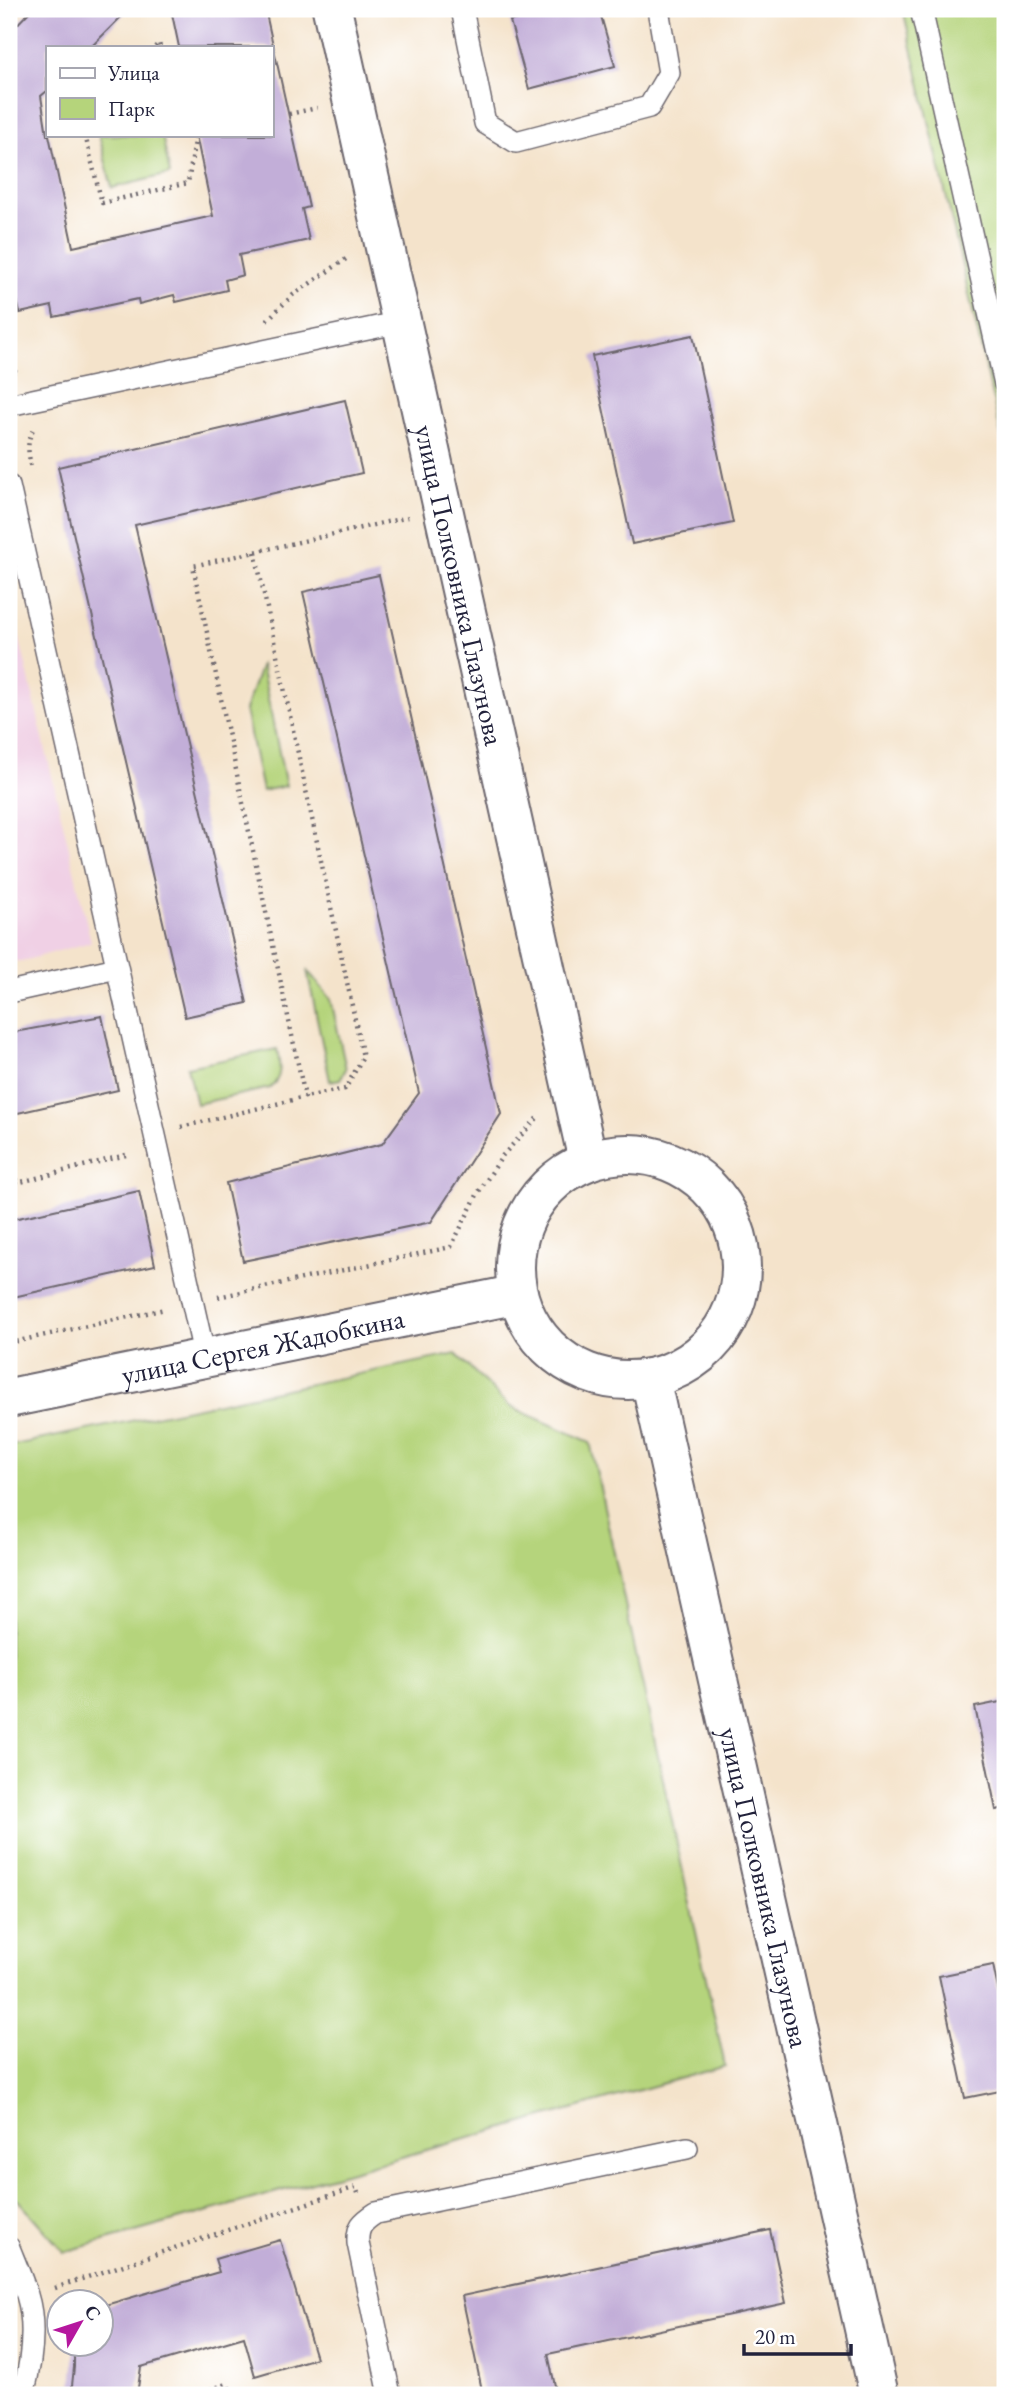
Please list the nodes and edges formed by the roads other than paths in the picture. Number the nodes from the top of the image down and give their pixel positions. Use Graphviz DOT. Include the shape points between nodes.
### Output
graph roads {
  1 [pos="332,9"];
  2 [pos="461,9"];
  3 [pos="658,9"];
  4 [pos="921,9"];
  5 [pos="401,322"];
  6 [pos="1005,384"];
  7 [pos="9,405"];
  8 [pos="9,486"];
  9 [pos="117,968"];
  10 [pos="9,992"];
  11 [pos="588,1161"];
  12 [pos="518,1294"];
  13 [pos="205,1358"];
  14 [pos="650,1378"];
  15 [pos="9,1398"];
  16 [pos="687,2148"];
  17 [pos="9,2248"];
  18 [pos="23,2395"];
  19 [pos="390,2395"];
  20 [pos="879,2395"];
  1 -- 5 [label="street, улица Полковника Глазунова"];
  2 -- 3 [label="lane" via="485,123 516,142 649,107 670,73"];
  4 -- 6 [label="lane"];
  5 -- 7 [label="lane"];
  5 -- 11 [label="street, улица Полковника Глазунова"];
  8 -- 9 [label="lane"];
  9 -- 10 [label="lane"];
  9 -- 13 [label="lane"];
  11 -- 12 [label="street" via="563,1174 527,1215 518,1240"];
  11 -- 14 [label="street" via="642,1155 668,1161 712,1192 738,1241 740,1281 728,1320 713,1342 692,1360"];
  12 -- 13 [label="street, улица Сергея Жадобкина"];
  12 -- 14 [label="street" via="543,1342 564,1360 614,1380"];
  13 -- 15 [label="street, улица Сергея Жадобкина"];
  14 -- 20 [label="street, улица Полковника Глазунова"];
  16 -- 19 [label="lane" via="376,2213 364,2221 357,2230 358,2243"];
  17 -- 18 [label="lane" via="28,2297 32,2342"];
}
